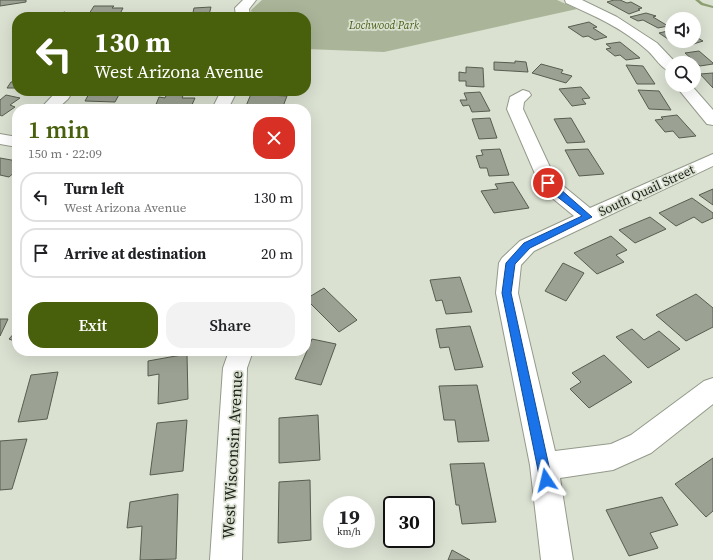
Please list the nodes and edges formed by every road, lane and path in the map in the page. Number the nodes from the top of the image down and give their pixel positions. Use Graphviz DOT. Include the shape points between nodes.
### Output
graph roads {
  1 [pos="250,0"];
  2 [pos="571,0"];
  3 [pos="242,12"];
  4 [pos="665,60"];
  5 [pos="689,92"];
  6 [pos="523,95"];
  7 [pos="62,96"];
  8 [pos="53,104"];
  9 [pos="713,120"];
  10 [pos="713,159"];
  11 [pos="588,217"];
  12 [pos="239,356"];
  13 [pos="713,389"];
  14 [pos="544,466"];
  15 [pos="226,560"];
  16 [pos="557,560"];
  1 -- 3 [label="street" via="242,8"];
  2 -- 4 [label="street" via="605,16 653,46"];
  5 -- 9 [label="street"];
  6 -- 11 [label="street" via="516,100 516,108 548,183"];
  7 -- 8 [label="street"];
  10 -- 11 [label="street, South Quail Street"];
  11 -- 14 [label="street, South Quail Street" via="527,246 510,263 507,293"];
  12 -- 15 [label="street, West Wisconsin Avenue" via="235,368"];
  13 -- 14 [label="street" via="641,444 620,454 577,463"];
  14 -- 16 [label="street, South Quail Street"];
}
